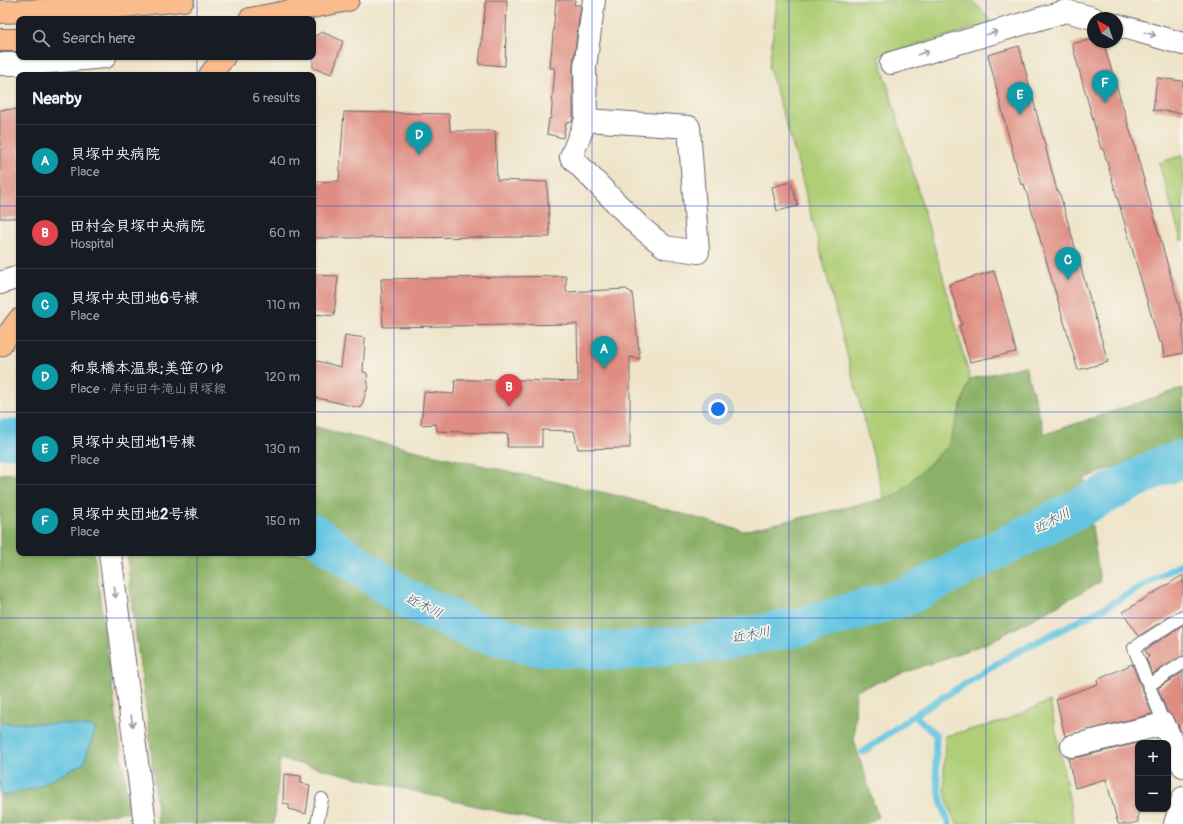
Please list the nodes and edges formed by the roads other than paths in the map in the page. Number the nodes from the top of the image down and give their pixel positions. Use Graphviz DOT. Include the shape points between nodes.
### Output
graph roads {
  1 [pos="183,0"];
  2 [pos="265,0"];
  3 [pos="348,0"];
  4 [pos="594,0"];
  5 [pos="153,2"];
  6 [pos="1066,5"];
  7 [pos="0,12"];
  8 [pos="1087,15"];
  9 [pos="253,16"];
  10 [pos="266,16"];
  11 [pos="1123,27"];
  12 [pos="0,40"];
  13 [pos="16,40"];
  14 [pos="1183,44"];
  15 [pos="72,60"];
  16 [pos="222,60"];
  17 [pos="891,63"];
  18 [pos="0,64"];
  19 [pos="212,72"];
  20 [pos="586,120"];
  21 [pos="16,324"];
  22 [pos="0,345"];
  23 [pos="110,556"];
  24 [pos="1183,616"];
  25 [pos="1183,663"];
  26 [pos="1149,685"];
  27 [pos="1164,724"];
  28 [pos="1072,746"];
  29 [pos="1183,766"];
  30 [pos="1183,798"];
  31 [pos="322,799"];
  32 [pos="145,824"];
  33 [pos="317,824"];
  34 [pos="1175,824"];
  1 -- 5 [label="main road"];
  2 -- 9 [label="main road"];
  3 -- 10 [label="main road"];
  4 -- 20 [label="street" via="585,68"];
  5 -- 7 [label="main road" via="102,8"];
  6 -- 8 [label="street"];
  17 -- 6 [label="street, one-way"];
  11 -- 14 [label="street, one-way"];
  12 -- 13 [label="main road"];
  15 -- 18 [label="street"];
  16 -- 19 [label="main road"];
  20 -- 20 [label="street" via="689,127 698,252 665,247 640,227 571,157"];
  21 -- 22 [label="main road"];
  23 -- 32 [label="street, one-way"];
  24 -- 26 [label="lane" via="1134,648"];
  25 -- 26 [label="lane"];
  26 -- 27 [label="lane"];
  27 -- 28 [label="street"];
  27 -- 29 [label="street"];
  30 -- 34 [label="street"];
  31 -- 33 [label="lane"];
}
